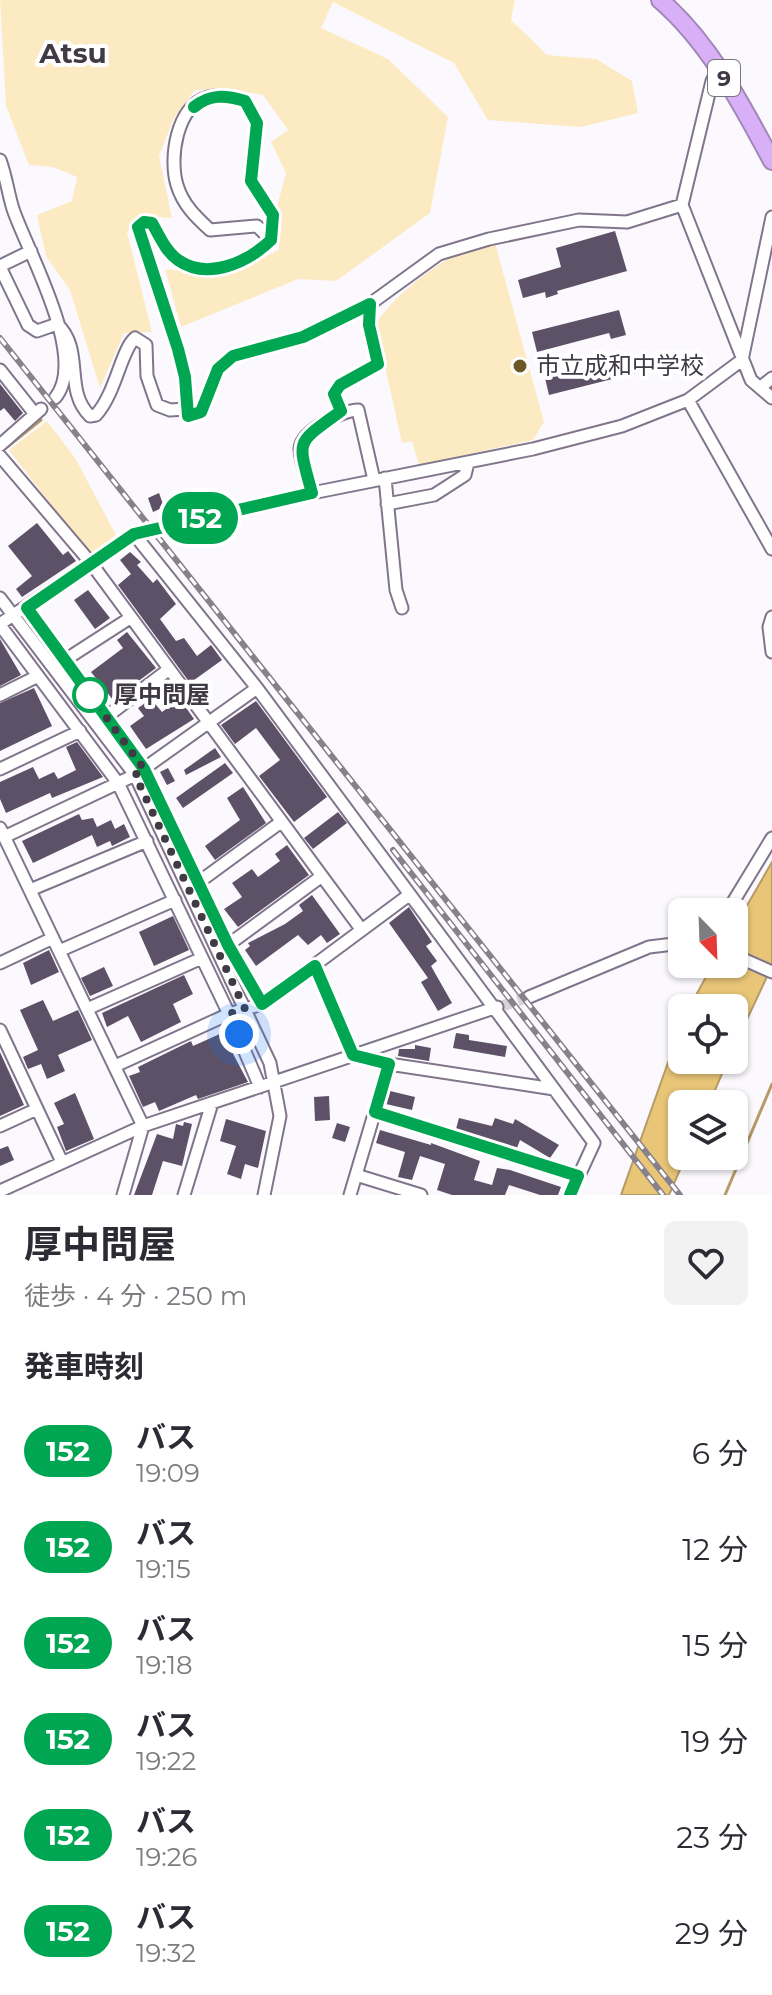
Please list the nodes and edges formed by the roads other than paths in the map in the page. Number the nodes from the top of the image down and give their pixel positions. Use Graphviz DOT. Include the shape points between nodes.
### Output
graph roads {
  1 [pos="664,1"];
  2 [pos="718,69"];
  3 [pos="0,160"];
  4 [pos="772,161"];
  5 [pos="682,205"];
  6 [pos="772,217"];
  7 [pos="271,240"];
  8 [pos="31,251"];
  9 [pos="0,266"];
  10 [pos="370,304"];
  11 [pos="57,324"];
  12 [pos="742,360"];
  13 [pos="0,370"];
  14 [pos="772,378"];
  15 [pos="762,386"];
  16 [pos="55,398"];
  17 [pos="772,398"];
  18 [pos="688,400"];
  19 [pos="186,409"];
  20 [pos="341,411"];
  21 [pos="0,445"];
  22 [pos="0,456"];
  23 [pos="468,463"];
  24 [pos="380,479"];
  25 [pos="312,493"];
  26 [pos="387,504"];
  27 [pos="134,534"];
  28 [pos="772,549"];
  29 [pos="91,563"];
  30 [pos="0,598"];
  31 [pos="27,608"];
  32 [pos="402,608"];
  33 [pos="16,616"];
  34 [pos="772,617"];
  35 [pos="130,618"];
  36 [pos="0,625"];
  37 [pos="772,652"];
  38 [pos="65,660"];
  39 [pos="168,670"];
  40 [pos="36,677"];
  41 [pos="257,688"];
  42 [pos="0,695"];
  43 [pos="106,717"];
  44 [pos="207,722"];
  45 [pos="80,731"];
  46 [pos="0,769"];
  47 [pos="139,772"];
  48 [pos="118,783"];
  49 [pos="281,822"];
  50 [pos="2,832"];
  51 [pos="772,838"];
  52 [pos="147,841"];
  53 [pos="322,876"];
  54 [pos="199,882"];
  55 [pos="30,890"];
  56 [pos="409,895"];
  57 [pos="736,898"];
  58 [pos="175,900"];
  59 [pos="361,929"];
  60 [pos="53,938"];
  61 [pos="228,945"];
  62 [pos="668,946"];
  63 [pos="59,951"];
  64 [pos="202,958"];
  65 [pos="748,961"];
  66 [pos="0,963"];
  67 [pos="315,966"];
  68 [pos="772,972"];
  69 [pos="529,997"];
  70 [pos="262,1004"];
  71 [pos="498,1007"];
  72 [pos="87,1009"];
  73 [pos="245,1009"];
  74 [pos="229,1014"];
  75 [pos="0,1030"];
  76 [pos="353,1055"];
  77 [pos="389,1064"];
  78 [pos="115,1066"];
  79 [pos="275,1083"];
  80 [pos="260,1087"];
  81 [pos="554,1089"];
  82 [pos="212,1103"];
  83 [pos="37,1109"];
  84 [pos="375,1112"];
  85 [pos="0,1126"];
  86 [pos="143,1126"];
  87 [pos="62,1162"];
  88 [pos="356,1175"];
  89 [pos="578,1176"];
  90 [pos="0,1191"];
  91 [pos="123,1195"];
  92 [pos="184,1195"];
  93 [pos="264,1195"];
  94 [pos="350,1195"];
  95 [pos="421,1195"];
  96 [pos="570,1195"];
  1 -- 2 [label="highway, 9"];
  2 -- 4 [label="highway, 9"];
  2 -- 5 [label="street"];
  3 -- 8 [label="street"];
  5 -- 10 [label="street" via="627,222 579,220 439,254"];
  5 -- 12 [label="street"];
  6 -- 12 [label="street"];
  7 -- 7 [label="street" via="273,215 251,181 257,123 245,101 205,98 183,118 173,169 178,188 190,212 210,230 257,226"];
  7 -- 19 [label="street" via="239,262 198,269 177,260 152,223 138,227 178,349"];
  8 -- 9 [label="street"];
  8 -- 11 [label="street"];
  9 -- 11 [label="street" via="28,325 37,331"];
  10 -- 19 [label="street" via="303,337 233,356 218,369 201,412 188,416"];
  10 -- 20 [label="street" via="378,364 340,385 334,394"];
  11 -- 16 [label="street" via="65,367"];
  11 -- 19 [label="street" via="73,351 74,391 90,416 107,399 125,349 135,338 146,345 147,376 157,405"];
  12 -- 15 [label="street" via="751,380"];
  12 -- 18 [label="street"];
  13 -- 21 [label="street" via="38,411"];
  14 -- 15 [label="street"];
  15 -- 17 [label="street"];
  18 -- 23 [label="street" via="622,426"];
  18 -- 28 [label="street"];
  20 -- 24 [label="street" via="358,410"];
  20 -- 25 [label="street" via="304,438 300,448"];
  22 -- 29 [label="street"];
  23 -- 24 [label="street"];
  23 -- 26 [label="street" via="465,475 434,495"];
  24 -- 25 [label="street"];
  24 -- 26 [label="street"];
  25 -- 27 [label="street"];
  26 -- 32 [label="street"];
  27 -- 29 [label="street"];
  27 -- 41 [label="street"];
  29 -- 31 [label="street"];
  29 -- 35 [label="street"];
  30 -- 33 [label="street"];
  31 -- 33 [label="street"];
  31 -- 38 [label="street"];
  33 -- 36 [label="street"];
  33 -- 47 [label="street"];
  34 -- 37 [label="street"];
  35 -- 38 [label="street"];
  35 -- 39 [label="street"];
  36 -- 40 [label="street"];
  38 -- 43 [label="street"];
  39 -- 43 [label="street"];
  39 -- 44 [label="street"];
  40 -- 42 [label="street"];
  40 -- 45 [label="street"];
  41 -- 44 [label="street"];
  41 -- 56 [label="street"];
  43 -- 47 [label="street"];
  44 -- 47 [label="street"];
  44 -- 49 [label="street"];
  45 -- 46 [label="street"];
  45 -- 48 [label="street"];
  47 -- 48 [label="street"];
  47 -- 54 [label="street"];
  47 -- 73 [label="street"];
  48 -- 50 [label="street"];
  48 -- 52 [label="street"];
  49 -- 53 [label="street"];
  49 -- 54 [label="street"];
  50 -- 55 [label="street"];
  51 -- 57 [label="street"];
  52 -- 55 [label="street"];
  52 -- 58 [label="street"];
  53 -- 59 [label="street"];
  53 -- 61 [label="street"];
  54 -- 61 [label="street"];
  55 -- 60 [label="street"];
  56 -- 59 [label="street"];
  56 -- 71 [label="street"];
  58 -- 63 [label="street"];
  58 -- 64 [label="street"];
  59 -- 67 [label="street"];
  60 -- 63 [label="street"];
  60 -- 66 [label="street"];
  61 -- 70 [label="street"];
  62 -- 69 [label="street" via="628,955"];
  63 -- 72 [label="street"];
  64 -- 72 [label="street"];
  64 -- 74 [label="street"];
  65 -- 68 [label="street"];
  67 -- 70 [label="street"];
  67 -- 76 [label="street"];
  70 -- 73 [label="street"];
  71 -- 76 [label="street"];
  71 -- 81 [label="street"];
  72 -- 78 [label="street"];
  73 -- 74 [label="street"];
  73 -- 79 [label="street"];
  74 -- 78 [label="street"];
  74 -- 80 [label="street"];
  75 -- 83 [label="street"];
  76 -- 77 [label="street"];
  76 -- 79 [label="street"];
  77 -- 81 [label="street"];
  77 -- 84 [label="street"];
  78 -- 86 [label="street"];
  79 -- 80 [label="street"];
  79 -- 93 [label="street" via="280,1116"];
  80 -- 82 [label="street"];
  81 -- 89 [label="street" via="594,1143"];
  82 -- 86 [label="street"];
  82 -- 92 [label="street"];
  83 -- 85 [label="street"];
  83 -- 87 [label="street"];
  84 -- 88 [label="street"];
  84 -- 89 [label="street"];
  86 -- 87 [label="street"];
  86 -- 91 [label="street"];
  87 -- 90 [label="street"];
  88 -- 94 [label="street"];
  88 -- 95 [label="street"];
  89 -- 96 [label="street"];
}
